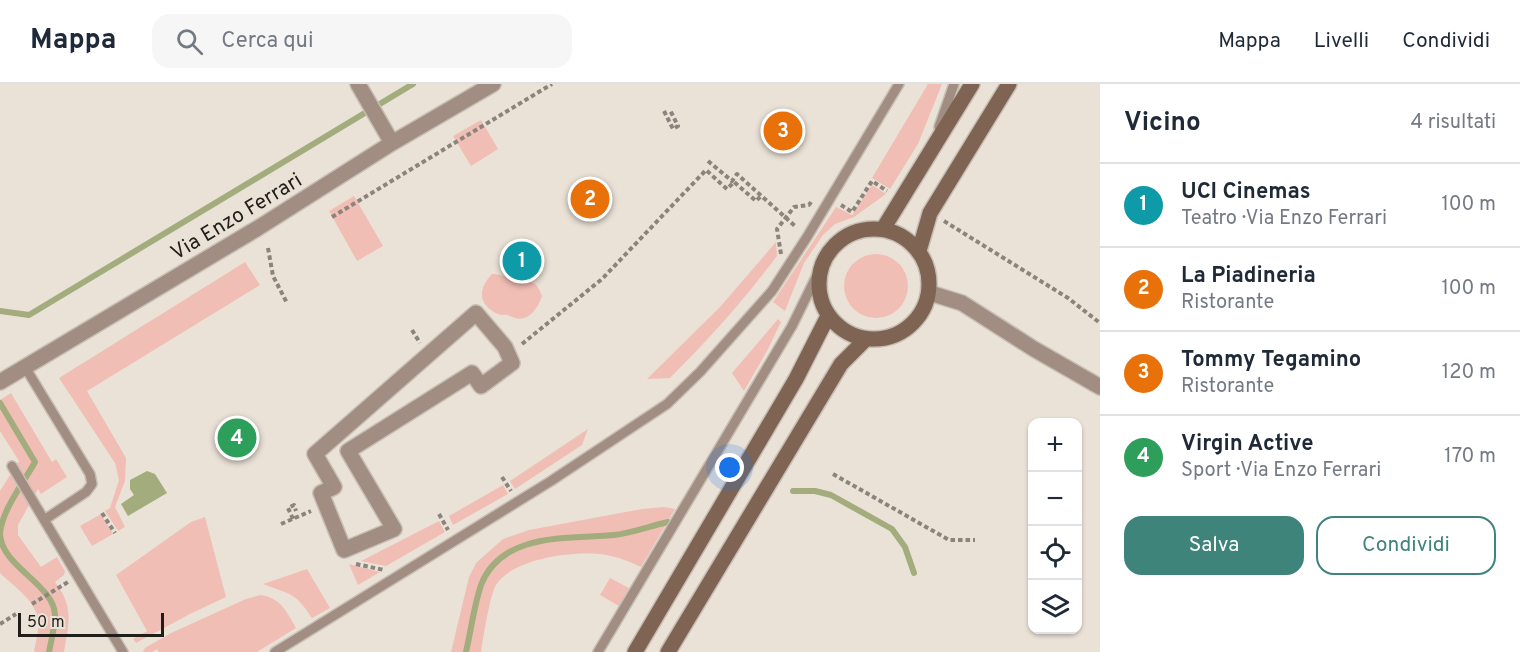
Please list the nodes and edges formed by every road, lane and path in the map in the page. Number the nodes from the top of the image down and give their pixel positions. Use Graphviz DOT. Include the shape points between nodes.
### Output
graph roads {
  1 [pos="493,84"];
  2 [pos="552,84"];
  3 [pos="899,84"];
  4 [pos="954,84"];
  5 [pos="972,84"];
  6 [pos="1009,84"];
  7 [pos="361,89"];
  8 [pos="670,110"];
  9 [pos="664,111"];
  10 [pos="392,143"];
  11 [pos="931,151"];
  12 [pos="708,161"];
  13 [pos="888,192"];
  14 [pos="761,196"];
  15 [pos="813,198"];
  16 [pos="836,202"];
  17 [pos="332,217"];
  18 [pos="786,218"];
  19 [pos="944,221"];
  20 [pos="795,226"];
  21 [pos="883,230"];
  22 [pos="268,248"];
  23 [pos="919,251"];
  24 [pos="776,262"];
  25 [pos="822,265"];
  26 [pos="930,292"];
  27 [pos="287,303"];
  28 [pos="828,316"];
  29 [pos="1100,323"];
  30 [pos="866,340"];
  31 [pos="508,355"];
  32 [pos="25,367"];
  33 [pos="3,380"];
  34 [pos="1100,387"];
  35 [pos="12,466"];
  36 [pos="833,474"];
  37 [pos="502,477"];
  38 [pos="513,494"];
  39 [pos="324,505"];
  40 [pos="296,511"];
  41 [pos="102,513"];
  42 [pos="439,514"];
  43 [pos="293,519"];
  44 [pos="44,520"];
  45 [pos="281,524"];
  46 [pos="115,533"];
  47 [pos="450,533"];
  48 [pos="975,540"];
  49 [pos="346,561"];
  50 [pos="387,571"];
  51 [pos="68,582"];
  52 [pos="32,604"];
  53 [pos="16,614"];
  54 [pos="0,624"];
  55 [pos="123,652"];
  56 [pos="275,652"];
  57 [pos="598,652"];
  58 [pos="635,652"];
  59 [pos="668,652"];
  1 -- 10 [label="street, Via Enzo Ferrari"];
  2 -- 17 [label="path"];
  3 -- 56 [label="lane" via="772,291 667,404 551,481"];
  4 -- 11 [label="lane"];
  5 -- 11 [label="street"];
  6 -- 23 [label="street" via="930,213"];
  7 -- 10 [label="street"];
  8 -- 9 [label="path" via="678,126 673,129"];
  10 -- 32 [label="street, Via Enzo Ferrari"];
  11 -- 21 [label="street"];
  12 -- 14 [label="path" via="732,181 737,174"];
  13 -- 16 [label="path" via="872,181 852,212"];
  14 -- 18 [label="path"];
  14 -- 31 [label="path" via="756,201 734,182 727,189 705,170 602,279"];
  15 -- 18 [label="path" via="809,205 794,207"];
  18 -- 20 [label="path"];
  18 -- 24 [label="path" via="777,229 781,255"];
  19 -- 29 [label="path" via="1068,298"];
  21 -- 23 [label="street" via="909,241"];
  21 -- 25 [label="street" via="858,231 847,236 828,253"];
  22 -- 27 [label="path" via="273,276"];
  23 -- 26 [label="street" via="929,275"];
  25 -- 28 [label="street" via="819,291"];
  25 -- 57 [label="lane" via="792,326"];
  26 -- 30 [label="street" via="916,321 902,333"];
  26 -- 34 [label="street" via="962,303"];
  28 -- 30 [label="street" via="838,327"];
  28 -- 58 [label="street" via="796,379"];
  30 -- 59 [label="street" via="840,364"];
  31 -- 39 [label="street" via="476,313 315,454 334,487 321,493"];
  31 -- 39 [label="street" via="512,363 482,386 472,373 348,451 394,529 344,550"];
  32 -- 33 [label="street, Via Enzo Ferrari"];
  32 -- 44 [label="lane" via="90,474 92,484"];
  35 -- 44 [label="lane"];
  36 -- 48 [label="path" via="949,540"];
  37 -- 38 [label="path"];
  39 -- 43 [label="path"];
  40 -- 43 [label="path" via="294,505 288,508"];
  41 -- 46 [label="path"];
  42 -- 47 [label="path"];
  43 -- 45 [label="path"];
  44 -- 55 [label="lane"];
  49 -- 50 [label="path"];
  51 -- 52 [label="path"];
  53 -- 54 [label="path"];
}
